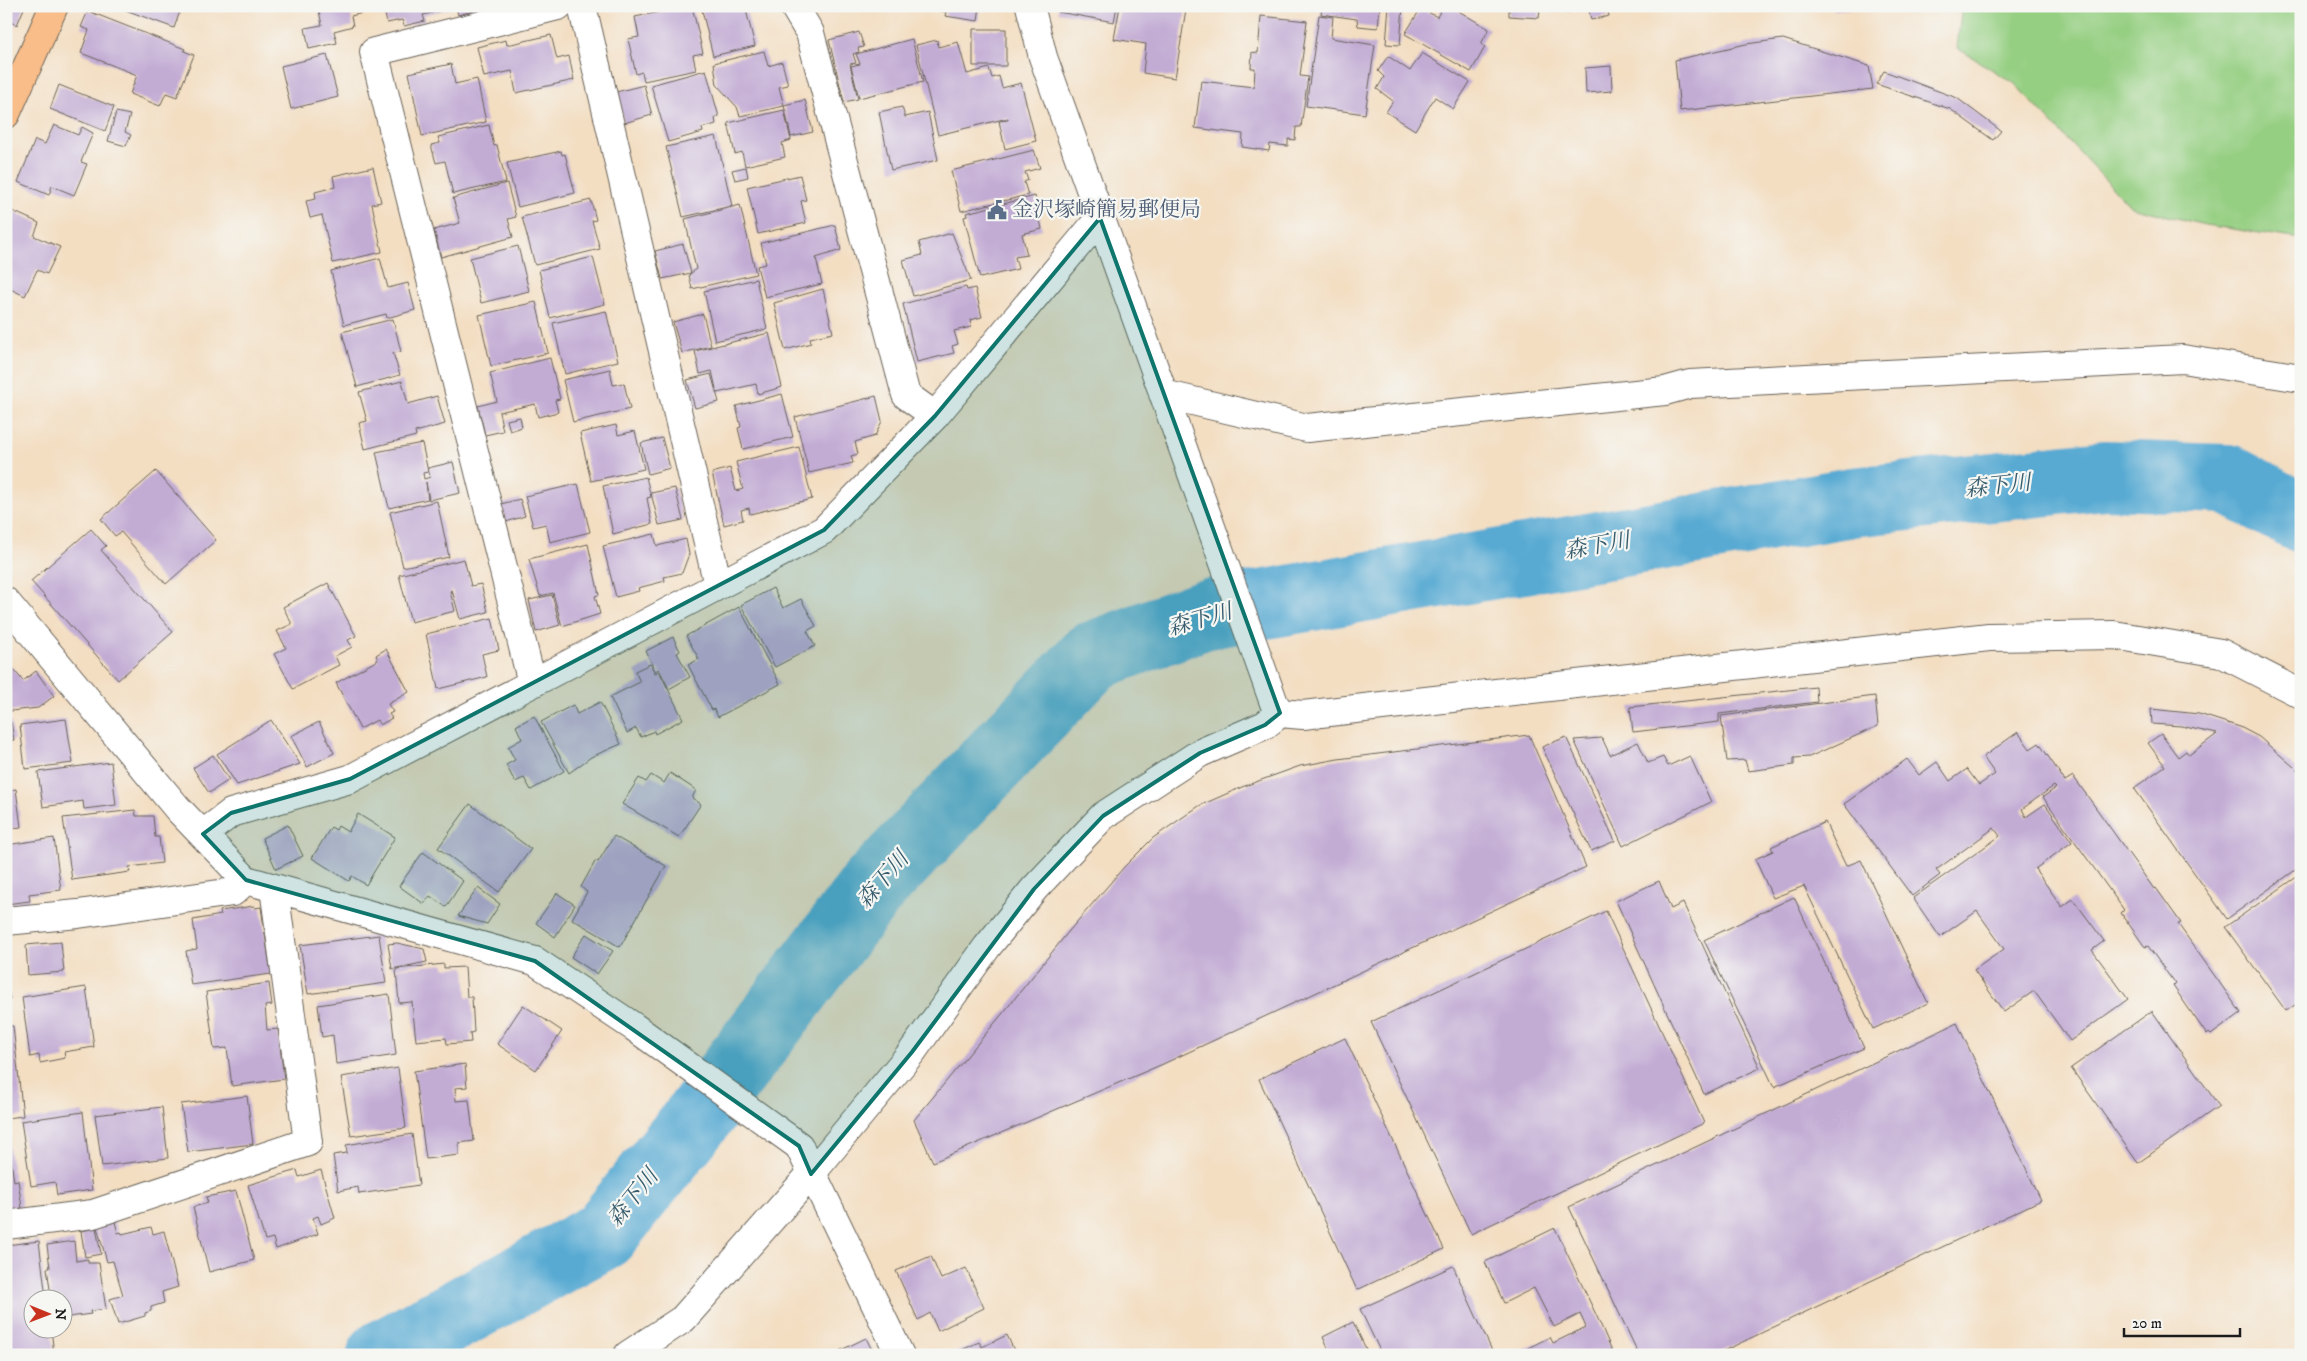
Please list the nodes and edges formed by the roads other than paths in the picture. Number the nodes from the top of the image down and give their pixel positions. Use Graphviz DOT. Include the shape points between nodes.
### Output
graph roads {
  1 [pos="54,6"];
  2 [pos="558,6"];
  3 [pos="582,6"];
  4 [pos="794,6"];
  5 [pos="1030,6"];
  6 [pos="6,114"];
  7 [pos="1100,218"];
  8 [pos="2301,378"];
  9 [pos="1163,394"];
  10 [pos="935,416"];
  11 [pos="718,585"];
  12 [pos="6,602"];
  13 [pos="532,683"];
  14 [pos="2301,694"];
  15 [pos="1277,708"];
  16 [pos="202,834"];
  17 [pos="246,880"];
  18 [pos="274,888"];
  19 [pos="6,921"];
  20 [pos="811,1174"];
  21 [pos="6,1226"];
  22 [pos="628,1355"];
  23 [pos="900,1355"];
  1 -- 6 [label="highway"];
  2 -- 13 [label="street" via="374,52"];
  3 -- 11 [label="street"];
  4 -- 10 [label="street" via="810,33 906,395"];
  5 -- 7 [label="street" via="1044,57"];
  7 -- 9 [label="street"];
  7 -- 10 [label="street"];
  8 -- 9 [label="street" via="2182,359 1690,384 1665,391 1307,428"];
  9 -- 15 [label="street"];
  10 -- 11 [label="street" via="824,530"];
  11 -- 13 [label="street"];
  12 -- 16 [label="street"];
  13 -- 16 [label="street" via="350,779 231,813"];
  14 -- 15 [label="street" via="2221,653 2114,635 1998,637 1303,714"];
  15 -- 20 [label="street" via="1265,725 1200,753 1103,816 1034,889 987,947 912,1052"];
  16 -- 17 [label="street"];
  17 -- 18 [label="street"];
  17 -- 19 [label="street" via="233,892"];
  18 -- 20 [label="street" via="535,961 634,1027 799,1146"];
  18 -- 21 [label="street" via="308,1142 93,1214"];
  20 -- 22 [label="street" via="683,1319"];
  20 -- 23 [label="street"];
}
